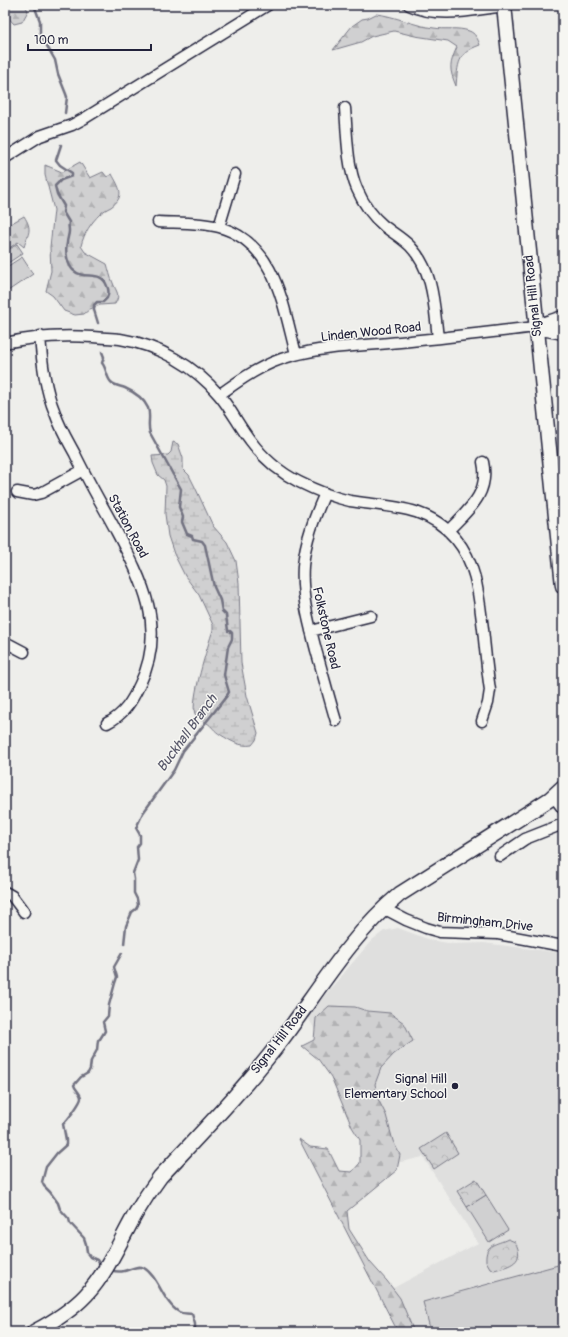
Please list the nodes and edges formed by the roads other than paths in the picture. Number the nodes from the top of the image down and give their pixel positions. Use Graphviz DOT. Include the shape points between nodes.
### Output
graph roads {
  1 [pos="268,5"];
  2 [pos="408,5"];
  3 [pos="504,6"];
  4 [pos="345,108"];
  5 [pos="5,158"];
  6 [pos="235,174"];
  7 [pos="158,222"];
  8 [pos="219,227"];
  9 [pos="563,318"];
  10 [pos="536,327"];
  11 [pos="563,332"];
  12 [pos="40,336"];
  13 [pos="438,338"];
  14 [pos="5,343"];
  15 [pos="296,354"];
  16 [pos="219,395"];
  17 [pos="483,462"];
  18 [pos="83,470"];
  19 [pos="17,492"];
  20 [pos="325,493"];
  21 [pos="448,531"];
  22 [pos="563,586"];
  23 [pos="371,616"];
  24 [pos="311,631"];
  25 [pos="5,642"];
  26 [pos="24,652"];
  27 [pos="336,721"];
  28 [pos="482,721"];
  29 [pos="107,723"];
  30 [pos="558,792"];
  31 [pos="563,810"];
  32 [pos="563,824"];
  33 [pos="500,856"];
  34 [pos="5,892"];
  35 [pos="383,908"];
  36 [pos="24,912"];
  37 [pos="563,946"];
  38 [pos="34,1332"];
  1 -- 5 [label="street" via="85,118 40,136"];
  2 -- 3 [label="street" via="424,11 442,12"];
  3 -- 10 [label="main road, Signal Hill Road"];
  4 -- 13 [label="street" via="350,158 357,189 370,212 411,247 422,263 432,290"];
  6 -- 8 [label="street"];
  7 -- 8 [label="street"];
  8 -- 15 [label="street" via="244,239 255,248 270,268"];
  9 -- 10 [label="main road"];
  10 -- 11 [label="main road"];
  10 -- 13 [label="street, Linden Wood Road"];
  10 -- 22 [label="main road, Signal Hill Road"];
  12 -- 14 [label="street"];
  12 -- 16 [label="street" via="84,336 120,339 138,344 156,350 186,366"];
  12 -- 18 [label="street, Station Road" via="41,358 49,398 61,429"];
  13 -- 15 [label="street, Linden Wood Road" via="340,347"];
  15 -- 16 [label="street, Linden Wood Road" via="249,374"];
  16 -- 20 [label="street" via="263,456 299,482"];
  17 -- 21 [label="street" via="485,477 480,493 474,504"];
  18 -- 19 [label="street" via="41,493 33,495"];
  18 -- 29 [label="street, Station Road" via="135,567 151,620 150,650 142,680 123,713"];
  20 -- 21 [label="street" via="349,500 404,508 431,518"];
  20 -- 24 [label="street, Folkstone Road" via="316,513 303,566 304,599"];
  21 -- 28 [label="street" via="459,543 467,558 478,591 490,690"];
  23 -- 24 [label="street"];
  24 -- 27 [label="street, Folkstone Road"];
  25 -- 26 [label="street"];
  30 -- 31 [label="street"];
  30 -- 35 [label="main road, Signal Hill Road" via="400,894"];
  32 -- 33 [label="street" via="525,839"];
  34 -- 36 [label="street" via="12,896"];
  35 -- 37 [label="street, Birmingham Drive" via="419,926 440,932 498,934"];
  35 -- 38 [label="main road, Signal Hill Road" via="358,936 258,1068 160,1177 147,1194 95,1284 64,1314"];
}
